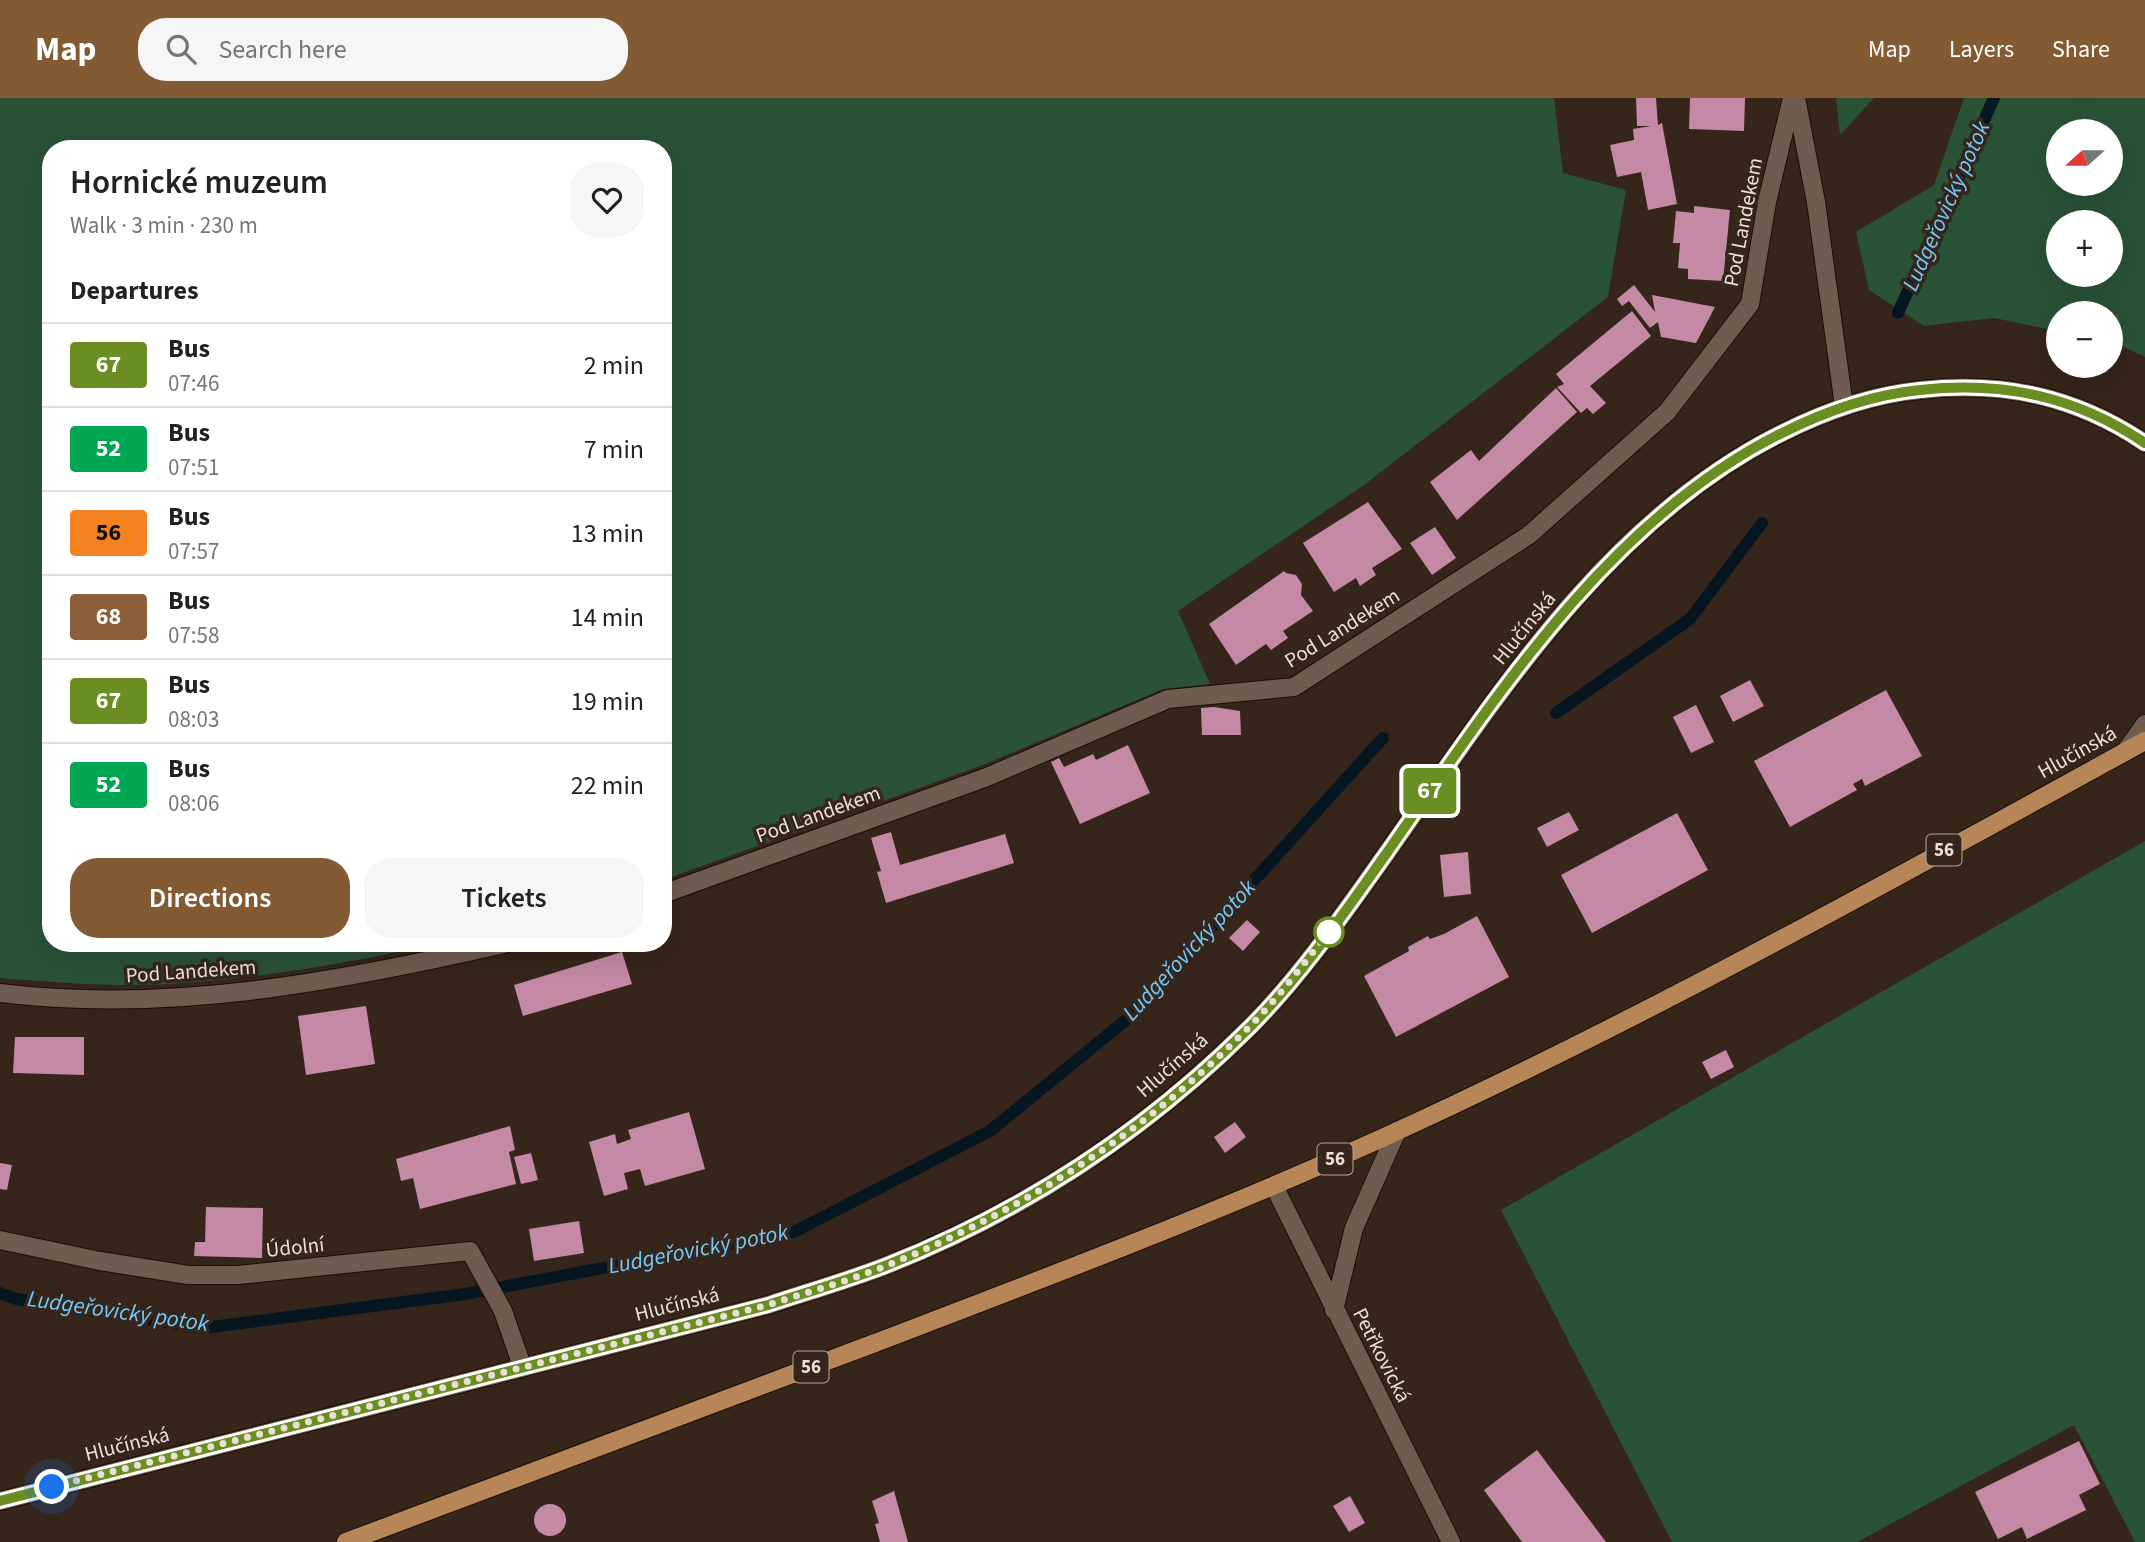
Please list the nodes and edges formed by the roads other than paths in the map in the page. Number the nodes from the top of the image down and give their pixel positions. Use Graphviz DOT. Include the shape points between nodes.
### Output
graph roads {
  1 [pos="1794,98"];
  2 [pos="1844,406"];
  3 [pos="2145,443"];
  4 [pos="2145,724"];
  5 [pos="2145,741"];
  6 [pos="2125,752"];
  7 [pos="672,891"];
  8 [pos="468,952"];
  9 [pos="0,993"];
  10 [pos="1397,1131"];
  11 [pos="1274,1186"];
  12 [pos="0,1240"];
  13 [pos="1334,1310"];
  14 [pos="522,1366"];
  15 [pos="0,1501"];
  16 [pos="346,1542"];
  17 [pos="1451,1542"];
  1 -- 2 [label="street, Pod Landekem" via="1816,202"];
  1 -- 7 [label="street, Pod Landekem" via="1767,202 1750,304 1667,412 1529,534 1294,687 1168,699 987,777"];
  2 -- 3 [label="street, Hlučínská" via="1900,392 2005,389 2095,414"];
  2 -- 14 [label="street, Hlučínská" via="1757,445 1720,468 1636,537 1586,589 1502,691 1351,903 1254,1023 1201,1074 1114,1143 988,1219 887,1265 768,1305"];
  4 -- 6 [label="street"];
  5 -- 6 [label="main road, Hlučínská / 56"];
  6 -- 10 [label="main road, Hlučínská / 56" via="1742,960"];
  8 -- 9 [label="street, Pod Landekem" via="249,992 127,1000"];
  10 -- 11 [label="main road, 56"];
  10 -- 13 [label="street" via="1354,1228"];
  11 -- 13 [label="street, Petřkovická"];
  11 -- 16 [label="main road, 56" via="1088,1262"];
  12 -- 14 [label="street, Údolní" via="188,1275 251,1274 470,1251 503,1311"];
  13 -- 17 [label="street, Petřkovická"];
  14 -- 15 [label="street, Hlučínská"];
}
